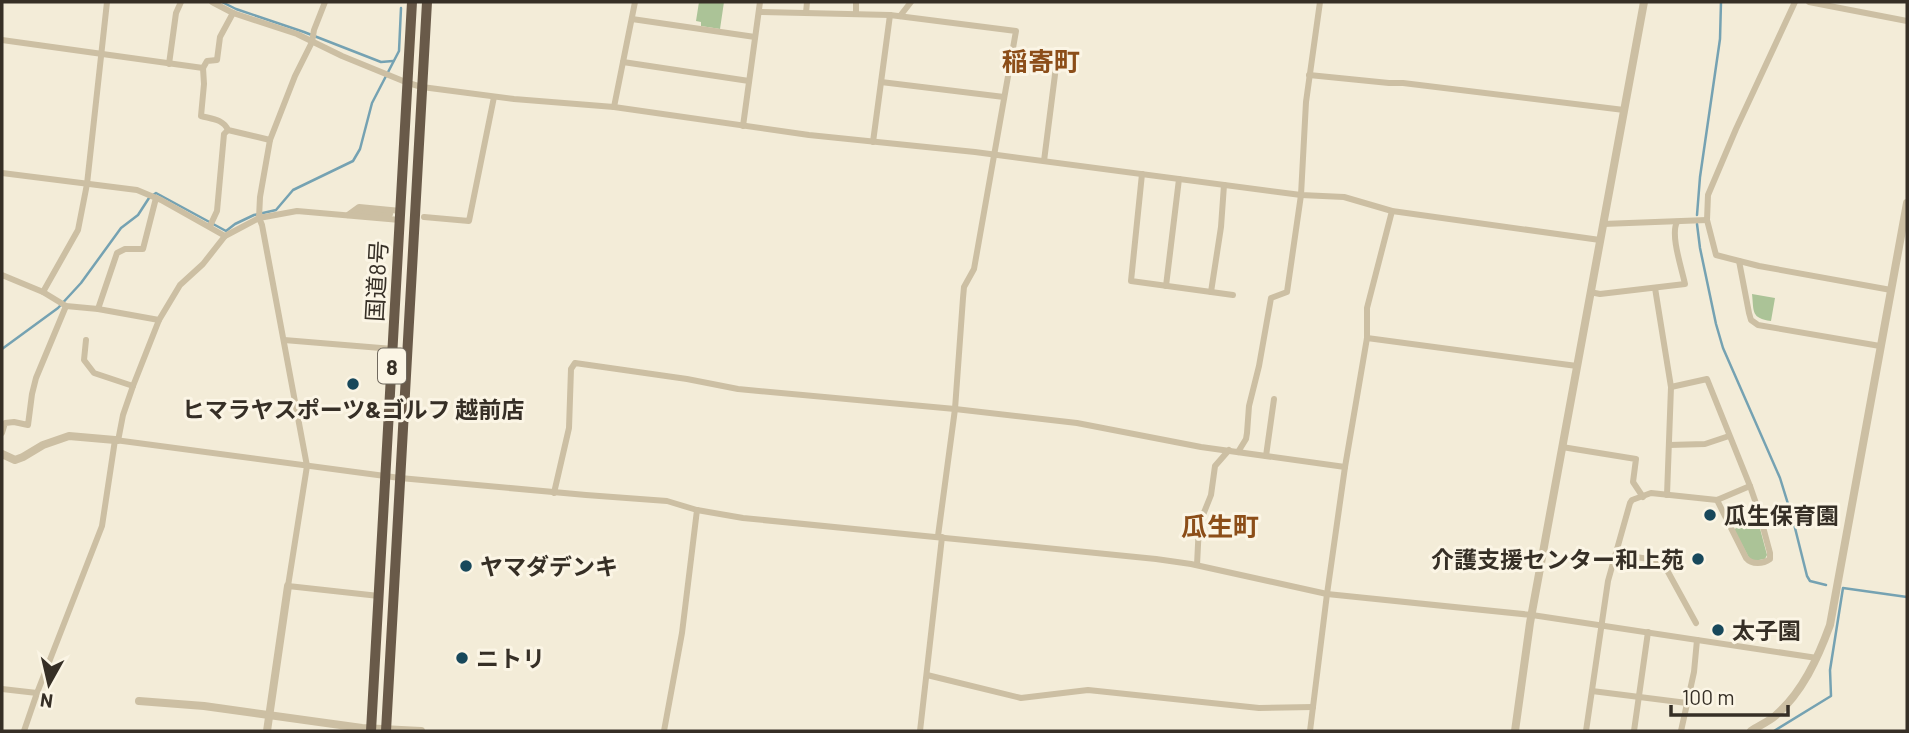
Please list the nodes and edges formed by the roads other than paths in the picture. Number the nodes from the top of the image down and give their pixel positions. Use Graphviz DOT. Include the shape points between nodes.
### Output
graph roads {
  1 [pos="107,2"];
  2 [pos="181,2"];
  3 [pos="212,2"];
  4 [pos="325,2"];
  5 [pos="412,2"];
  6 [pos="427,2"];
  7 [pos="635,2"];
  8 [pos="760,2"];
  9 [pos="807,2"];
  10 [pos="856,2"];
  11 [pos="911,2"];
  12 [pos="1320,2"];
  13 [pos="1644,2"];
  14 [pos="1794,2"];
  15 [pos="1809,2"];
  16 [pos="759,12"];
  17 [pos="233,13"];
  18 [pos="806,13"];
  19 [pos="856,15"];
  20 [pos="890,15"];
  21 [pos="900,16"];
  22 [pos="632,19"];
  23 [pos="1907,21"];
  24 [pos="755,37"];
  25 [pos="2,40"];
  26 [pos="312,42"];
  27 [pos="1058,51"];
  28 [pos="102,54"];
  29 [pos="623,62"];
  30 [pos="169,64"];
  31 [pos="203,68"];
  32 [pos="1309,75"];
  33 [pos="750,81"];
  34 [pos="881,82"];
  35 [pos="408,83"];
  36 [pos="422,87"];
  37 [pos="494,97"];
  38 [pos="1004,97"];
  39 [pos="614,107"];
  40 [pos="1624,110"];
  41 [pos="743,126"];
  42 [pos="228,130"];
  43 [pos="270,139"];
  44 [pos="873,142"];
  45 [pos="993,155"];
  46 [pos="1044,161"];
  47 [pos="2,173"];
  48 [pos="1142,174"];
  49 [pos="1180,179"];
  50 [pos="87,184"];
  51 [pos="1224,185"];
  52 [pos="1301,195"];
  53 [pos="156,198"];
  54 [pos="1907,203"];
  55 [pos="1392,211"];
  56 [pos="350,213"];
  57 [pos="397,215"];
  58 [pos="424,217"];
  59 [pos="259,218"];
  60 [pos="1707,220"];
  61 [pos="1678,222"];
  62 [pos="1603,224"];
  63 [pos="210,226"];
  64 [pos="225,236"];
  65 [pos="1600,240"];
  66 [pos="1739,261"];
  67 [pos="2,275"];
  68 [pos="1166,286"];
  69 [pos="1655,288"];
  70 [pos="1891,289"];
  71 [pos="43,292"];
  72 [pos="1211,292"];
  73 [pos="1590,292"];
  74 [pos="1233,295"];
  75 [pos="66,306"];
  76 [pos="98,309"];
  77 [pos="159,320"];
  78 [pos="1367,338"];
  79 [pos="86,340"];
  80 [pos="284,340"];
  81 [pos="1880,346"];
  82 [pos="393,349"];
  83 [pos="1577,366"];
  84 [pos="133,386"];
  85 [pos="1671,387"];
  86 [pos="1274,399"];
  87 [pos="956,409"];
  88 [pos="2,433"];
  89 [pos="1730,436"];
  90 [pos="116,440"];
  91 [pos="1669,445"];
  92 [pos="1562,447"];
  93 [pos="1228,450"];
  94 [pos="1238,452"];
  95 [pos="2,454"];
  96 [pos="1266,456"];
  97 [pos="307,466"];
  98 [pos="1345,467"];
  99 [pos="385,476"];
  100 [pos="400,478"];
  101 [pos="1749,486"];
  102 [pos="554,493"];
  103 [pos="1667,495"];
  104 [pos="1643,497"];
  105 [pos="1717,500"];
  106 [pos="698,510"];
  107 [pos="940,537"];
  108 [pos="1616,554"];
  109 [pos="1197,565"];
  110 [pos="288,586"];
  111 [pos="1326,594"];
  112 [pos="379,596"];
  113 [pos="1532,615"];
  114 [pos="1696,623"];
  115 [pos="1602,625"];
  116 [pos="1648,632"];
  117 [pos="1697,640"];
  118 [pos="1817,658"];
  119 [pos="927,675"];
  120 [pos="2,688"];
  121 [pos="1592,691"];
  122 [pos="37,693"];
  123 [pos="1639,697"];
  124 [pos="139,701"];
  125 [pos="1687,704"];
  126 [pos="1313,707"];
  127 [pos="268,714"];
  128 [pos="371,730"];
  129 [pos="386,730"];
  130 [pos="24,731"];
  131 [pos="267,731"];
  132 [pos="421,731"];
  133 [pos="664,731"];
  134 [pos="920,731"];
  135 [pos="1310,731"];
  136 [pos="1516,731"];
  137 [pos="1586,731"];
  138 [pos="1634,731"];
  139 [pos="1681,731"];
  140 [pos="1751,731"];
  1 -- 28 [label="street"];
  2 -- 30 [label="street"];
  3 -- 17 [label="street"];
  4 -- 26 [label="street"];
  5 -- 35 [label="highway, 国道8号 / 8"];
  6 -- 36 [label="highway, 国道8号 / 8"];
  7 -- 22 [label="street"];
  8 -- 16 [label="street"];
  9 -- 18 [label="street"];
  10 -- 19 [label="street"];
  11 -- 21 [label="street"];
  12 -- 32 [label="street"];
  13 -- 40 [label="street"];
  14 -- 60 [label="street" via="1708,195"];
  15 -- 23 [label="street"];
  16 -- 18 [label="street"];
  16 -- 24 [label="street"];
  17 -- 26 [label="street"];
  17 -- 31 [label="street" via="220,37 217,60 207,61"];
  18 -- 19 [label="street"];
  19 -- 20 [label="street"];
  20 -- 21 [label="street"];
  20 -- 34 [label="street"];
  21 -- 38 [label="street" via="1016,32"];
  22 -- 24 [label="street"];
  22 -- 29 [label="street"];
  24 -- 33 [label="street"];
  25 -- 28 [label="street"];
  26 -- 35 [label="street"];
  26 -- 43 [label="street"];
  27 -- 46 [label="street"];
  28 -- 30 [label="street"];
  28 -- 50 [label="street"];
  29 -- 33 [label="street"];
  29 -- 39 [label="street"];
  30 -- 31 [label="street"];
  31 -- 42 [label="street" via="201,116 220,121"];
  32 -- 40 [label="street"];
  32 -- 52 [label="street"];
  33 -- 41 [label="street"];
  34 -- 38 [label="street"];
  34 -- 44 [label="street"];
  35 -- 36 [label="street"];
  35 -- 57 [label="highway, 国道8号 / 8"];
  36 -- 37 [label="street"];
  36 -- 100 [label="highway, 国道8号 / 8"];
  37 -- 39 [label="street"];
  37 -- 58 [label="street" via="469,221"];
  38 -- 45 [label="street"];
  39 -- 41 [label="street"];
  40 -- 62 [label="street"];
  41 -- 44 [label="street"];
  42 -- 43 [label="street"];
  42 -- 63 [label="street" via="217,211"];
  43 -- 59 [label="street"];
  44 -- 45 [label="street"];
  45 -- 46 [label="street"];
  45 -- 87 [label="street" via="974,268 964,287"];
  46 -- 48 [label="street"];
  47 -- 50 [label="street"];
  48 -- 49 [label="street"];
  48 -- 68 [label="street" via="1131,281"];
  49 -- 51 [label="street"];
  49 -- 68 [label="street"];
  50 -- 53 [label="street" via="137,190"];
  50 -- 71 [label="street" via="76,235"];
  51 -- 52 [label="street"];
  51 -- 72 [label="street"];
  52 -- 55 [label="street" via="1344,197"];
  52 -- 94 [label="street" via="1287,292 1271,298 1247,433"];
  53 -- 63 [label="street"];
  53 -- 76 [label="street" via="143,249 117,253"];
  54 -- 70 [label="street"];
  55 -- 65 [label="street"];
  55 -- 78 [label="street" via="1367,308"];
  56 -- 57 [label="street"];
  56 -- 57 [label="street"];
  56 -- 59 [label="street" via="297,211"];
  57 -- 82 [label="highway, 国道8号 / 8"];
  59 -- 64 [label="street"];
  59 -- 80 [label="street"];
  60 -- 61 [label="street"];
  60 -- 66 [label="street" via="1716,255"];
  61 -- 62 [label="street"];
  61 -- 69 [label="street" via="1675,239 1685,284"];
  62 -- 65 [label="street"];
  63 -- 64 [label="street"];
  64 -- 77 [label="street" via="180,285"];
  65 -- 73 [label="street"];
  66 -- 70 [label="street"];
  66 -- 81 [label="street" via="1751,320 1758,325"];
  67 -- 71 [label="street"];
  68 -- 72 [label="street"];
  69 -- 73 [label="street"];
  69 -- 85 [label="street"];
  70 -- 81 [label="street"];
  71 -- 75 [label="street"];
  72 -- 74 [label="street"];
  73 -- 83 [label="street"];
  75 -- 76 [label="street"];
  75 -- 88 [label="street" via="36,377 28,425 5,423"];
  76 -- 77 [label="street"];
  77 -- 84 [label="street"];
  78 -- 83 [label="street"];
  78 -- 98 [label="street"];
  79 -- 84 [label="street" via="84,360 94,373"];
  80 -- 82 [label="street"];
  80 -- 97 [label="street"];
  81 -- 118 [label="street" via="1832,615"];
  82 -- 99 [label="highway, 国道8号 / 8"];
  83 -- 92 [label="street"];
  84 -- 90 [label="street"];
  85 -- 89 [label="street" via="1707,379"];
  85 -- 91 [label="street"];
  86 -- 96 [label="street"];
  87 -- 93 [label="street" via="1077,423"];
  87 -- 102 [label="street" via="737,389 575,363 569,428"];
  87 -- 107 [label="street"];
  89 -- 91 [label="street" via="1709,443"];
  89 -- 101 [label="street"];
  90 -- 95 [label="street" via="69,436 15,460"];
  90 -- 97 [label="street"];
  90 -- 122 [label="street" via="103,522"];
  91 -- 103 [label="street"];
  92 -- 104 [label="street" via="1636,459 1633,485"];
  92 -- 113 [label="street"];
  93 -- 94 [label="street"];
  93 -- 109 [label="street" via="1215,466 1211,495 1199,525"];
  94 -- 96 [label="street"];
  96 -- 98 [label="street"];
  97 -- 99 [label="street"];
  97 -- 110 [label="street"];
  98 -- 111 [label="street"];
  99 -- 100 [label="street"];
  99 -- 112 [label="highway, 国道8号 / 8"];
  100 -- 102 [label="street"];
  100 -- 129 [label="highway, 国道8号 / 8"];
  101 -- 105 [label="street"];
  101 -- 105 [label="street" via="1770,553 1766,561 1755,563 1746,558"];
  102 -- 106 [label="street" via="667,501"];
  103 -- 104 [label="street"];
  103 -- 105 [label="street"];
  104 -- 108 [label="street" via="1630,503"];
  106 -- 107 [label="street"];
  106 -- 133 [label="street"];
  107 -- 109 [label="street"];
  107 -- 119 [label="street"];
  108 -- 114 [label="street" via="1662,561"];
  108 -- 115 [label="street"];
  109 -- 111 [label="street"];
  110 -- 112 [label="street"];
  110 -- 127 [label="street"];
  111 -- 113 [label="street"];
  111 -- 126 [label="street"];
  112 -- 128 [label="highway, 国道8号 / 8"];
  113 -- 115 [label="street"];
  113 -- 136 [label="street"];
  115 -- 116 [label="street"];
  115 -- 121 [label="street"];
  116 -- 117 [label="street"];
  116 -- 123 [label="street"];
  117 -- 118 [label="street"];
  117 -- 125 [label="street"];
  118 -- 140 [label="street" via="1794,695 1774,717"];
  119 -- 126 [label="street" via="1021,698 1088,690 1259,708"];
  119 -- 134 [label="street"];
  120 -- 122 [label="street"];
  121 -- 123 [label="street"];
  121 -- 137 [label="street"];
  122 -- 130 [label="street"];
  123 -- 125 [label="street"];
  123 -- 138 [label="street"];
  124 -- 127 [label="street"];
  125 -- 139 [label="street"];
  126 -- 135 [label="street"];
  127 -- 128 [label="street"];
  127 -- 131 [label="street"];
  128 -- 129 [label="street"];
  129 -- 132 [label="street"];
}
